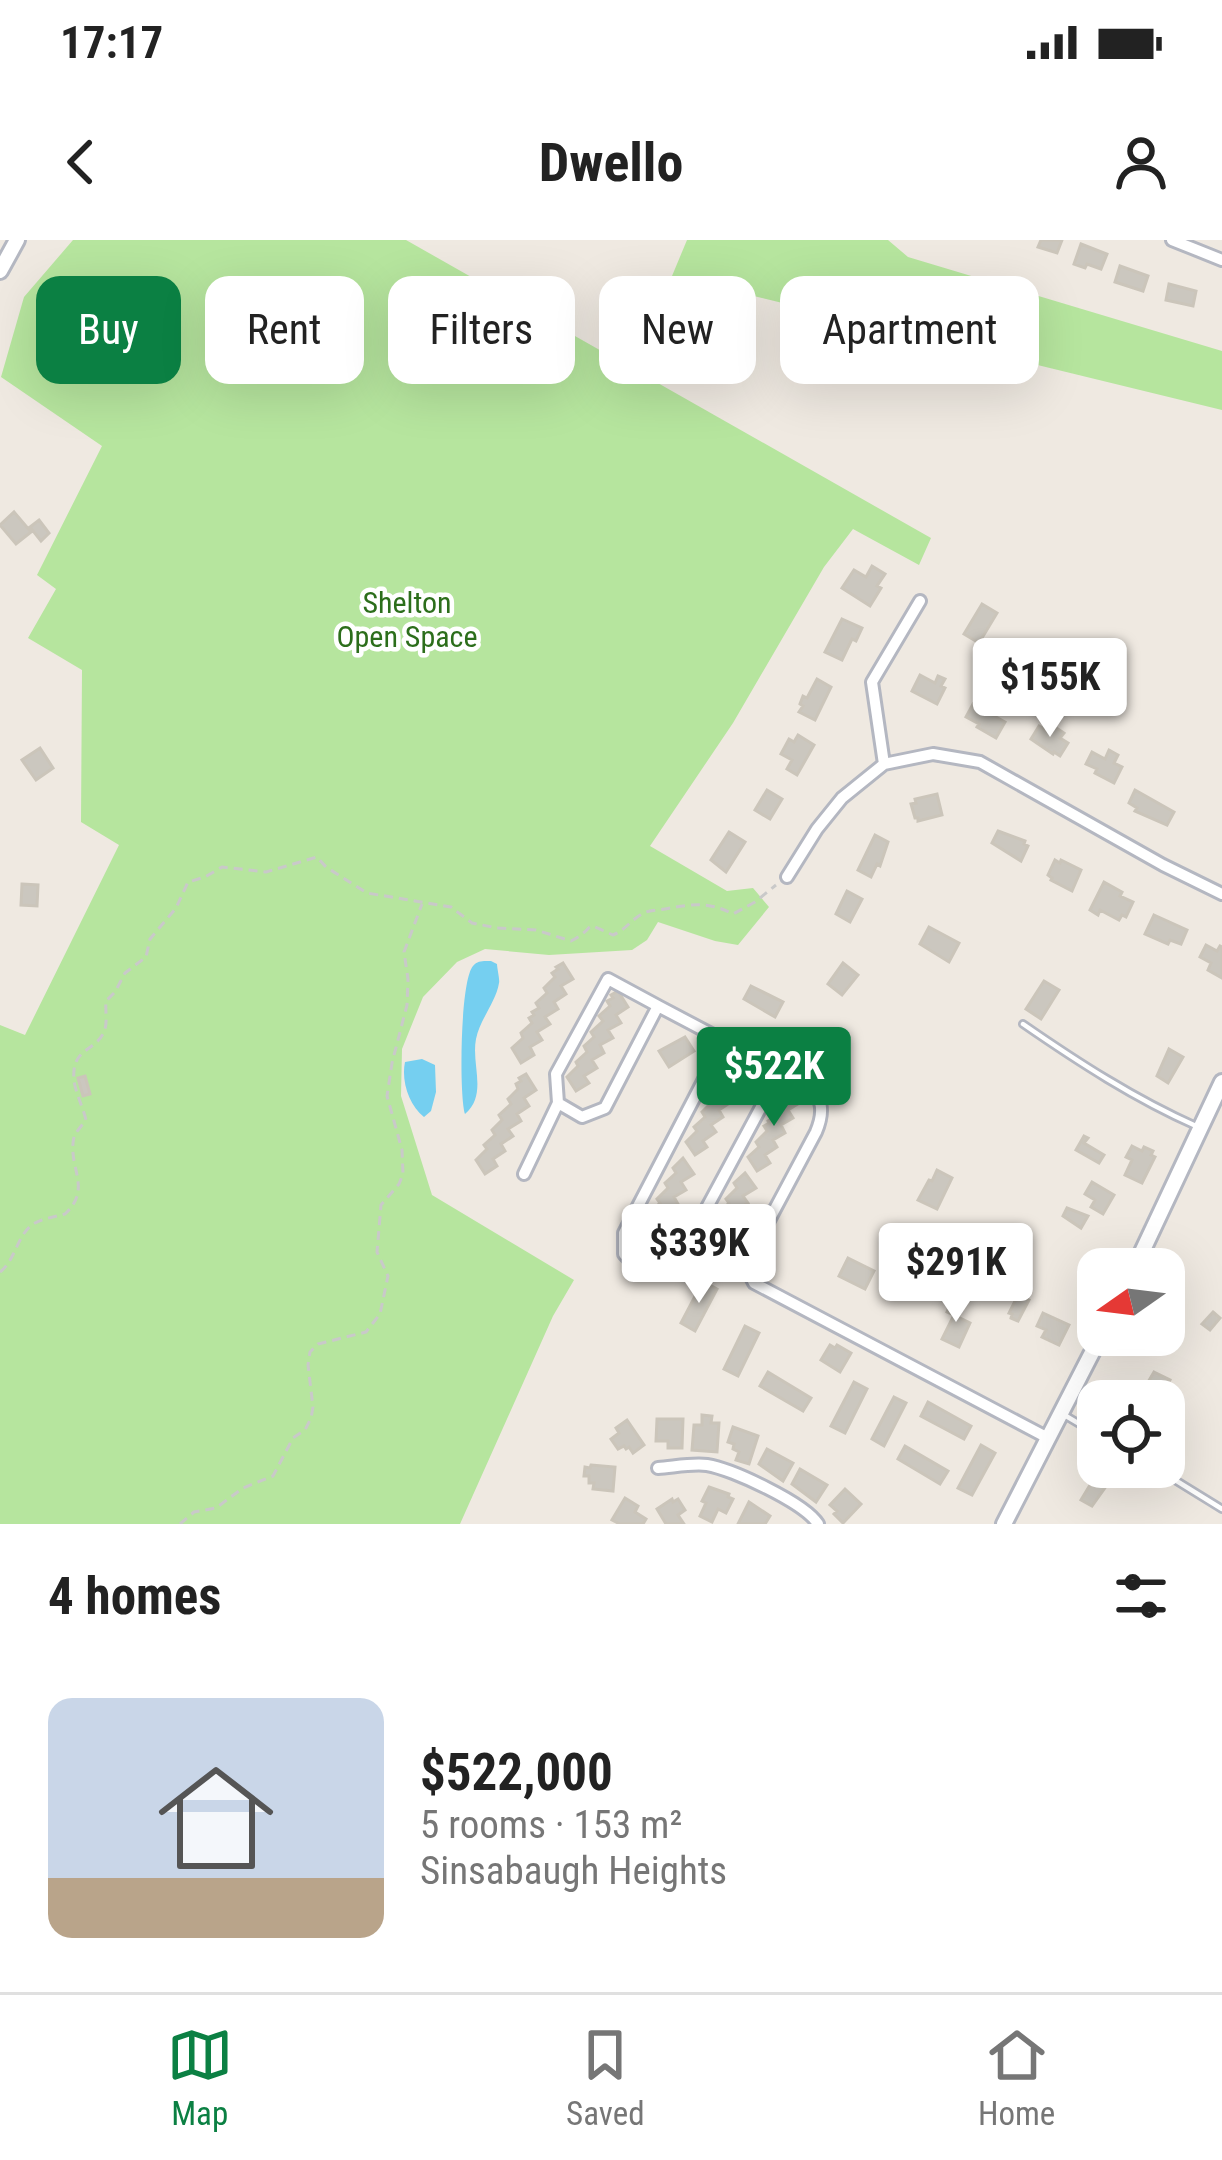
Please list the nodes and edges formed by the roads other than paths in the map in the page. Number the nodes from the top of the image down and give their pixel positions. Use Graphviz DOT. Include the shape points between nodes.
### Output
graph roads {
  1 [pos="17,240"];
  2 [pos="1172,240"];
  3 [pos="1222,260"];
  4 [pos="0,271"];
  5 [pos="920,601"];
  6 [pos="884,764"];
  7 [pos="787,877"];
  8 [pos="1222,894"];
  9 [pos="658,1006"];
  10 [pos="1023,1024"];
  11 [pos="725,1039"];
  12 [pos="781,1070"];
  13 [pos="1222,1082"];
  14 [pos="559,1103"];
  15 [pos="1201,1129"];
  16 [pos="524,1174"];
  17 [pos="1144,1248"];
  18 [pos="1090,1356"];
  19 [pos="1061,1414"];
  20 [pos="1077,1423"];
  21 [pos="1048,1438"];
  22 [pos="658,1468"];
  23 [pos="1185,1486"];
  24 [pos="1222,1509"];
  25 [pos="818,1524"];
  26 [pos="1004,1524"];
  1 -- 4 [label="street"];
  2 -- 3 [label="street"];
  5 -- 6 [label="street" via="872,682"];
  6 -- 7 [label="street" via="842,798"];
  6 -- 8 [label="street" via="933,754 980,762"];
  9 -- 11 [label="street"];
  9 -- 14 [label="street" via="605,1108 582,1117"];
  9 -- 14 [label="street" via="608,979 556,1074"];
  10 -- 15 [label="lane"];
  11 -- 12 [label="street"];
  11 -- 12 [label="street" via="624,1233 624,1254 640,1271 659,1272 683,1252"];
  12 -- 21 [label="street" via="814,1090 821,1116 750,1256 754,1283"];
  13 -- 15 [label="street"];
  14 -- 16 [label="street"];
  15 -- 17 [label="street"];
  18 -- 19 [label="street"];
  19 -- 20 [label="lane"];
  19 -- 21 [label="street"];
  21 -- 26 [label="street"];
  22 -- 25 [label="street" via="707,1465 764,1486"];
  23 -- 24 [label="lane"];
}
